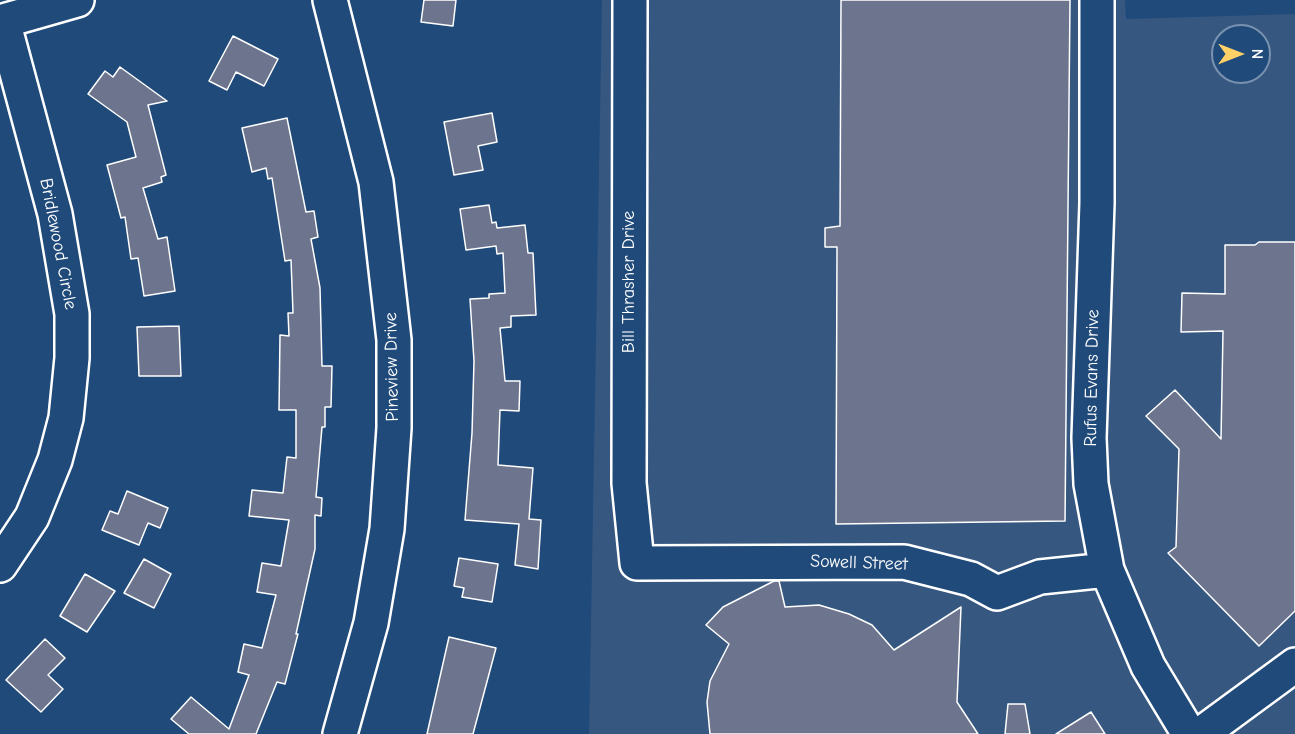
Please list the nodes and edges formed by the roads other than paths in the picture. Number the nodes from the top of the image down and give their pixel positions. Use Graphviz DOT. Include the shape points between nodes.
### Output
graph roads {
  1 [pos="77,0"];
  2 [pos="330,0"];
  3 [pos="630,0"];
  4 [pos="1097,0"];
  5 [pos="1,21"];
  6 [pos="637,563"];
  7 [pos="0,565"];
  8 [pos="1107,570"];
  9 [pos="1295,665"];
  10 [pos="340,734"];
  11 [pos="1189,734"];
  12 [pos="1200,734"];
  1 -- 5 [label="street"];
  2 -- 10 [label="street, Pineview Drive" via="376,182 394,340 394,428 387,529 371,623"];
  3 -- 6 [label="street, Bill Thrasher Drive" via="629,483"];
  4 -- 8 [label="street, Rufus Evans Drive" via="1097,203 1089,438 1091,484"];
  5 -- 7 [label="street, Bridlewood Circle" via="55,213 72,314 66,418 55,460 32,517"];
  6 -- 8 [label="street, Sowell Street" via="904,562 970,579 997,593 1040,576"];
  8 -- 11 [label="street, Rufus Evans Drive" via="1148,666"];
  9 -- 12 [label="street"];
}
